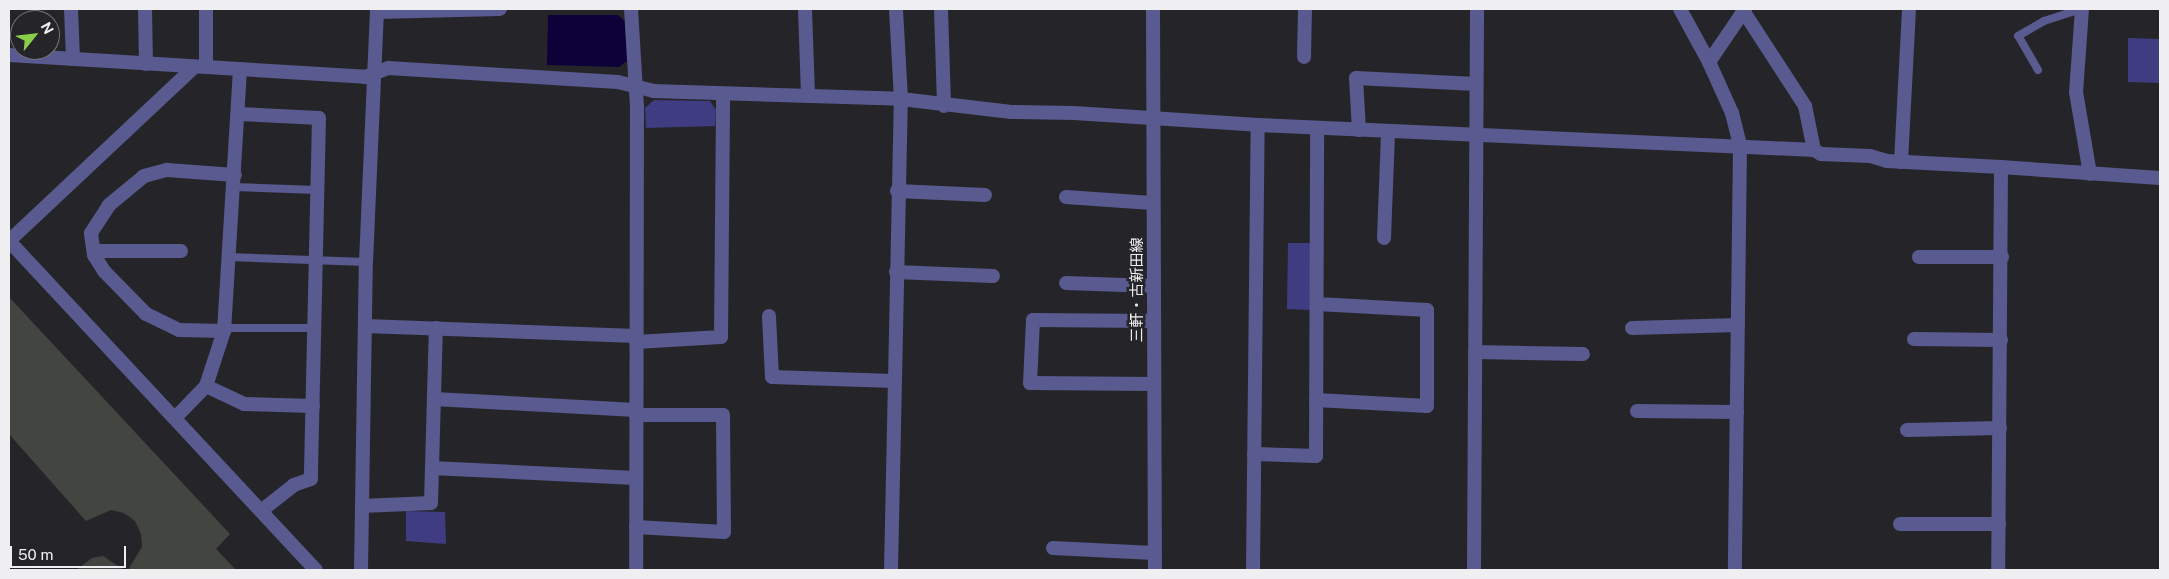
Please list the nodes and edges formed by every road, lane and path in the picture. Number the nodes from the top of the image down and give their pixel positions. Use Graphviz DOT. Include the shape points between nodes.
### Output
graph roads {
  1 [pos="71,9"];
  2 [pos="145,9"];
  3 [pos="206,9"];
  4 [pos="459,9"];
  5 [pos="500,9"];
  6 [pos="631,9"];
  7 [pos="806,9"];
  8 [pos="896,9"];
  9 [pos="941,9"];
  10 [pos="1153,9"];
  11 [pos="1305,9"];
  12 [pos="1477,9"];
  13 [pos="1680,9"];
  14 [pos="1909,9"];
  15 [pos="2082,9"];
  16 [pos="1743,10"];
  17 [pos="377,11"];
  18 [pos="9,55"];
  19 [pos="1304,57"];
  20 [pos="73,59"];
  21 [pos="1710,62"];
  22 [pos="146,64"];
  23 [pos="200,67"];
  24 [pos="240,70"];
  25 [pos="2038,70"];
  26 [pos="373,75"];
  27 [pos="1476,84"];
  28 [pos="635,86"];
  29 [pos="723,94"];
  30 [pos="808,96"];
  31 [pos="901,99"];
  32 [pos="944,106"];
  33 [pos="239,114"];
  34 [pos="1152,117"];
  35 [pos="1258,125"];
  36 [pos="1317,128"];
  37 [pos="1359,130"];
  38 [pos="1388,132"];
  39 [pos="1479,134"];
  40 [pos="1740,146"];
  41 [pos="1814,150"];
  42 [pos="1901,162"];
  43 [pos="2001,167"];
  44 [pos="2090,174"];
  45 [pos="2160,178"];
  46 [pos="235,181"];
  47 [pos="317,190"];
  48 [pos="897,191"];
  49 [pos="985,195"];
  50 [pos="1066,197"];
  51 [pos="1152,202"];
  52 [pos="1384,238"];
  53 [pos="9,241"];
  54 [pos="94,251"];
  55 [pos="181,252"];
  56 [pos="229,257"];
  57 [pos="1919,257"];
  58 [pos="2002,257"];
  59 [pos="316,261"];
  60 [pos="366,262"];
  61 [pos="896,272"];
  62 [pos="993,276"];
  63 [pos="1066,282"];
  64 [pos="1153,286"];
  65 [pos="1317,304"];
  66 [pos="768,316"];
  67 [pos="1153,322"];
  68 [pos="1738,325"];
  69 [pos="365,326"];
  70 [pos="314,328"];
  71 [pos="436,328"];
  72 [pos="1632,328"];
  73 [pos="224,330"];
  74 [pos="636,339"];
  75 [pos="1914,339"];
  76 [pos="2001,340"];
  77 [pos="1475,352"];
  78 [pos="1583,354"];
  79 [pos="894,381"];
  80 [pos="1154,384"];
  81 [pos="206,386"];
  82 [pos="434,399"];
  83 [pos="1316,400"];
  84 [pos="313,406"];
  85 [pos="1637,411"];
  86 [pos="636,412"];
  87 [pos="1737,412"];
  88 [pos="175,418"];
  89 [pos="2000,428"];
  90 [pos="1907,430"];
  91 [pos="1254,454"];
  92 [pos="432,468"];
  93 [pos="636,478"];
  94 [pos="362,506"];
  95 [pos="261,511"];
  96 [pos="1900,524"];
  97 [pos="1999,524"];
  98 [pos="636,527"];
  99 [pos="1053,548"];
  100 [pos="1154,553"];
  101 [pos="316,570"];
  102 [pos="361,570"];
  103 [pos="636,570"];
  104 [pos="890,570"];
  105 [pos="1155,570"];
  106 [pos="1253,570"];
  107 [pos="1474,570"];
  108 [pos="1735,570"];
  109 [pos="1998,570"];
  1 -- 20 [label="street"];
  2 -- 22 [label="street"];
  3 -- 23 [label="street"];
  4 -- 5 [label="street"];
  4 -- 17 [label="street"];
  6 -- 28 [label="street"];
  7 -- 30 [label="street"];
  8 -- 31 [label="street"];
  9 -- 32 [label="street"];
  10 -- 34 [label="street, 三軒・古新田線"];
  11 -- 19 [label="street"];
  12 -- 27 [label="street"];
  13 -- 21 [label="street"];
  14 -- 42 [label="street"];
  15 -- 25 [label="lane" via="2044,20 2018,36"];
  15 -- 44 [label="street" via="2076,92"];
  16 -- 21 [label="street"];
  16 -- 41 [label="street" via="1805,106"];
  17 -- 26 [label="street"];
  18 -- 20 [label="street"];
  20 -- 22 [label="street"];
  21 -- 40 [label="street" via="1732,113"];
  22 -- 23 [label="street"];
  23 -- 24 [label="street"];
  23 -- 53 [label="street"];
  24 -- 26 [label="street"];
  24 -- 33 [label="street"];
  26 -- 28 [label="street" via="388,68 618,82"];
  26 -- 60 [label="street"];
  27 -- 37 [label="street" via="1356,78"];
  27 -- 39 [label="street"];
  28 -- 29 [label="street" via="653,91"];
  28 -- 74 [label="street"];
  29 -- 30 [label="street"];
  29 -- 74 [label="street" via="721,337"];
  30 -- 31 [label="street"];
  31 -- 32 [label="street"];
  31 -- 48 [label="street"];
  32 -- 34 [label="street"];
  33 -- 46 [label="street"];
  33 -- 47 [label="street" via="318,118"];
  34 -- 35 [label="street"];
  34 -- 51 [label="street, 三軒・古新田線"];
  35 -- 36 [label="street"];
  35 -- 91 [label="street"];
  36 -- 37 [label="street"];
  36 -- 65 [label="street"];
  37 -- 38 [label="street"];
  38 -- 39 [label="street"];
  38 -- 52 [label="street"];
  39 -- 40 [label="street"];
  39 -- 77 [label="street"];
  40 -- 41 [label="street"];
  40 -- 68 [label="street"];
  41 -- 42 [label="street" via="1821,154 1870,156"];
  42 -- 43 [label="street"];
  43 -- 44 [label="street"];
  43 -- 58 [label="street"];
  44 -- 45 [label="street"];
  46 -- 47 [label="lane"];
  46 -- 54 [label="street" via="167,170 144,176 124,190 99,218 92,233"];
  46 -- 56 [label="street"];
  47 -- 59 [label="street"];
  48 -- 49 [label="street"];
  48 -- 61 [label="street"];
  50 -- 51 [label="street"];
  51 -- 64 [label="street, 三軒・古新田線"];
  53 -- 88 [label="street"];
  54 -- 55 [label="street"];
  54 -- 73 [label="street" via="104,271 156,321 189,332"];
  56 -- 59 [label="lane"];
  56 -- 73 [label="street"];
  57 -- 58 [label="street"];
  58 -- 76 [label="street"];
  59 -- 60 [label="lane"];
  59 -- 70 [label="street"];
  60 -- 69 [label="street"];
  61 -- 62 [label="street"];
  61 -- 79 [label="street"];
  63 -- 64 [label="street"];
  64 -- 67 [label="street, 三軒・古新田線"];
  65 -- 83 [label="street"];
  65 -- 83 [label="street" via="1427,310 1427,406"];
  66 -- 79 [label="street" via="772,377"];
  67 -- 80 [label="street, 三軒・古新田線"];
  67 -- 80 [label="street" via="1033,320 1030,384"];
  68 -- 72 [label="street"];
  68 -- 87 [label="street"];
  69 -- 71 [label="street"];
  69 -- 94 [label="street"];
  70 -- 73 [label="lane"];
  70 -- 84 [label="street"];
  71 -- 74 [label="street"];
  71 -- 82 [label="street"];
  73 -- 81 [label="street"];
  74 -- 86 [label="street"];
  75 -- 76 [label="street"];
  76 -- 89 [label="street"];
  77 -- 78 [label="street"];
  77 -- 107 [label="street"];
  79 -- 104 [label="street"];
  80 -- 100 [label="street, 三軒・古新田線"];
  81 -- 84 [label="street" via="244,404"];
  81 -- 88 [label="street"];
  82 -- 86 [label="street"];
  82 -- 92 [label="street"];
  83 -- 91 [label="street" via="1316,456"];
  84 -- 95 [label="street" via="311,479 294,485"];
  85 -- 87 [label="street"];
  86 -- 93 [label="street"];
  86 -- 98 [label="street" via="723,415 724,532"];
  87 -- 108 [label="street"];
  88 -- 95 [label="street"];
  89 -- 90 [label="street"];
  89 -- 97 [label="street"];
  91 -- 106 [label="street"];
  92 -- 93 [label="street"];
  92 -- 94 [label="street" via="431,503"];
  93 -- 98 [label="street"];
  94 -- 102 [label="street"];
  95 -- 101 [label="street"];
  96 -- 97 [label="street"];
  97 -- 109 [label="street"];
  98 -- 103 [label="street"];
  99 -- 100 [label="street"];
  100 -- 105 [label="street, 三軒・古新田線"];
}
